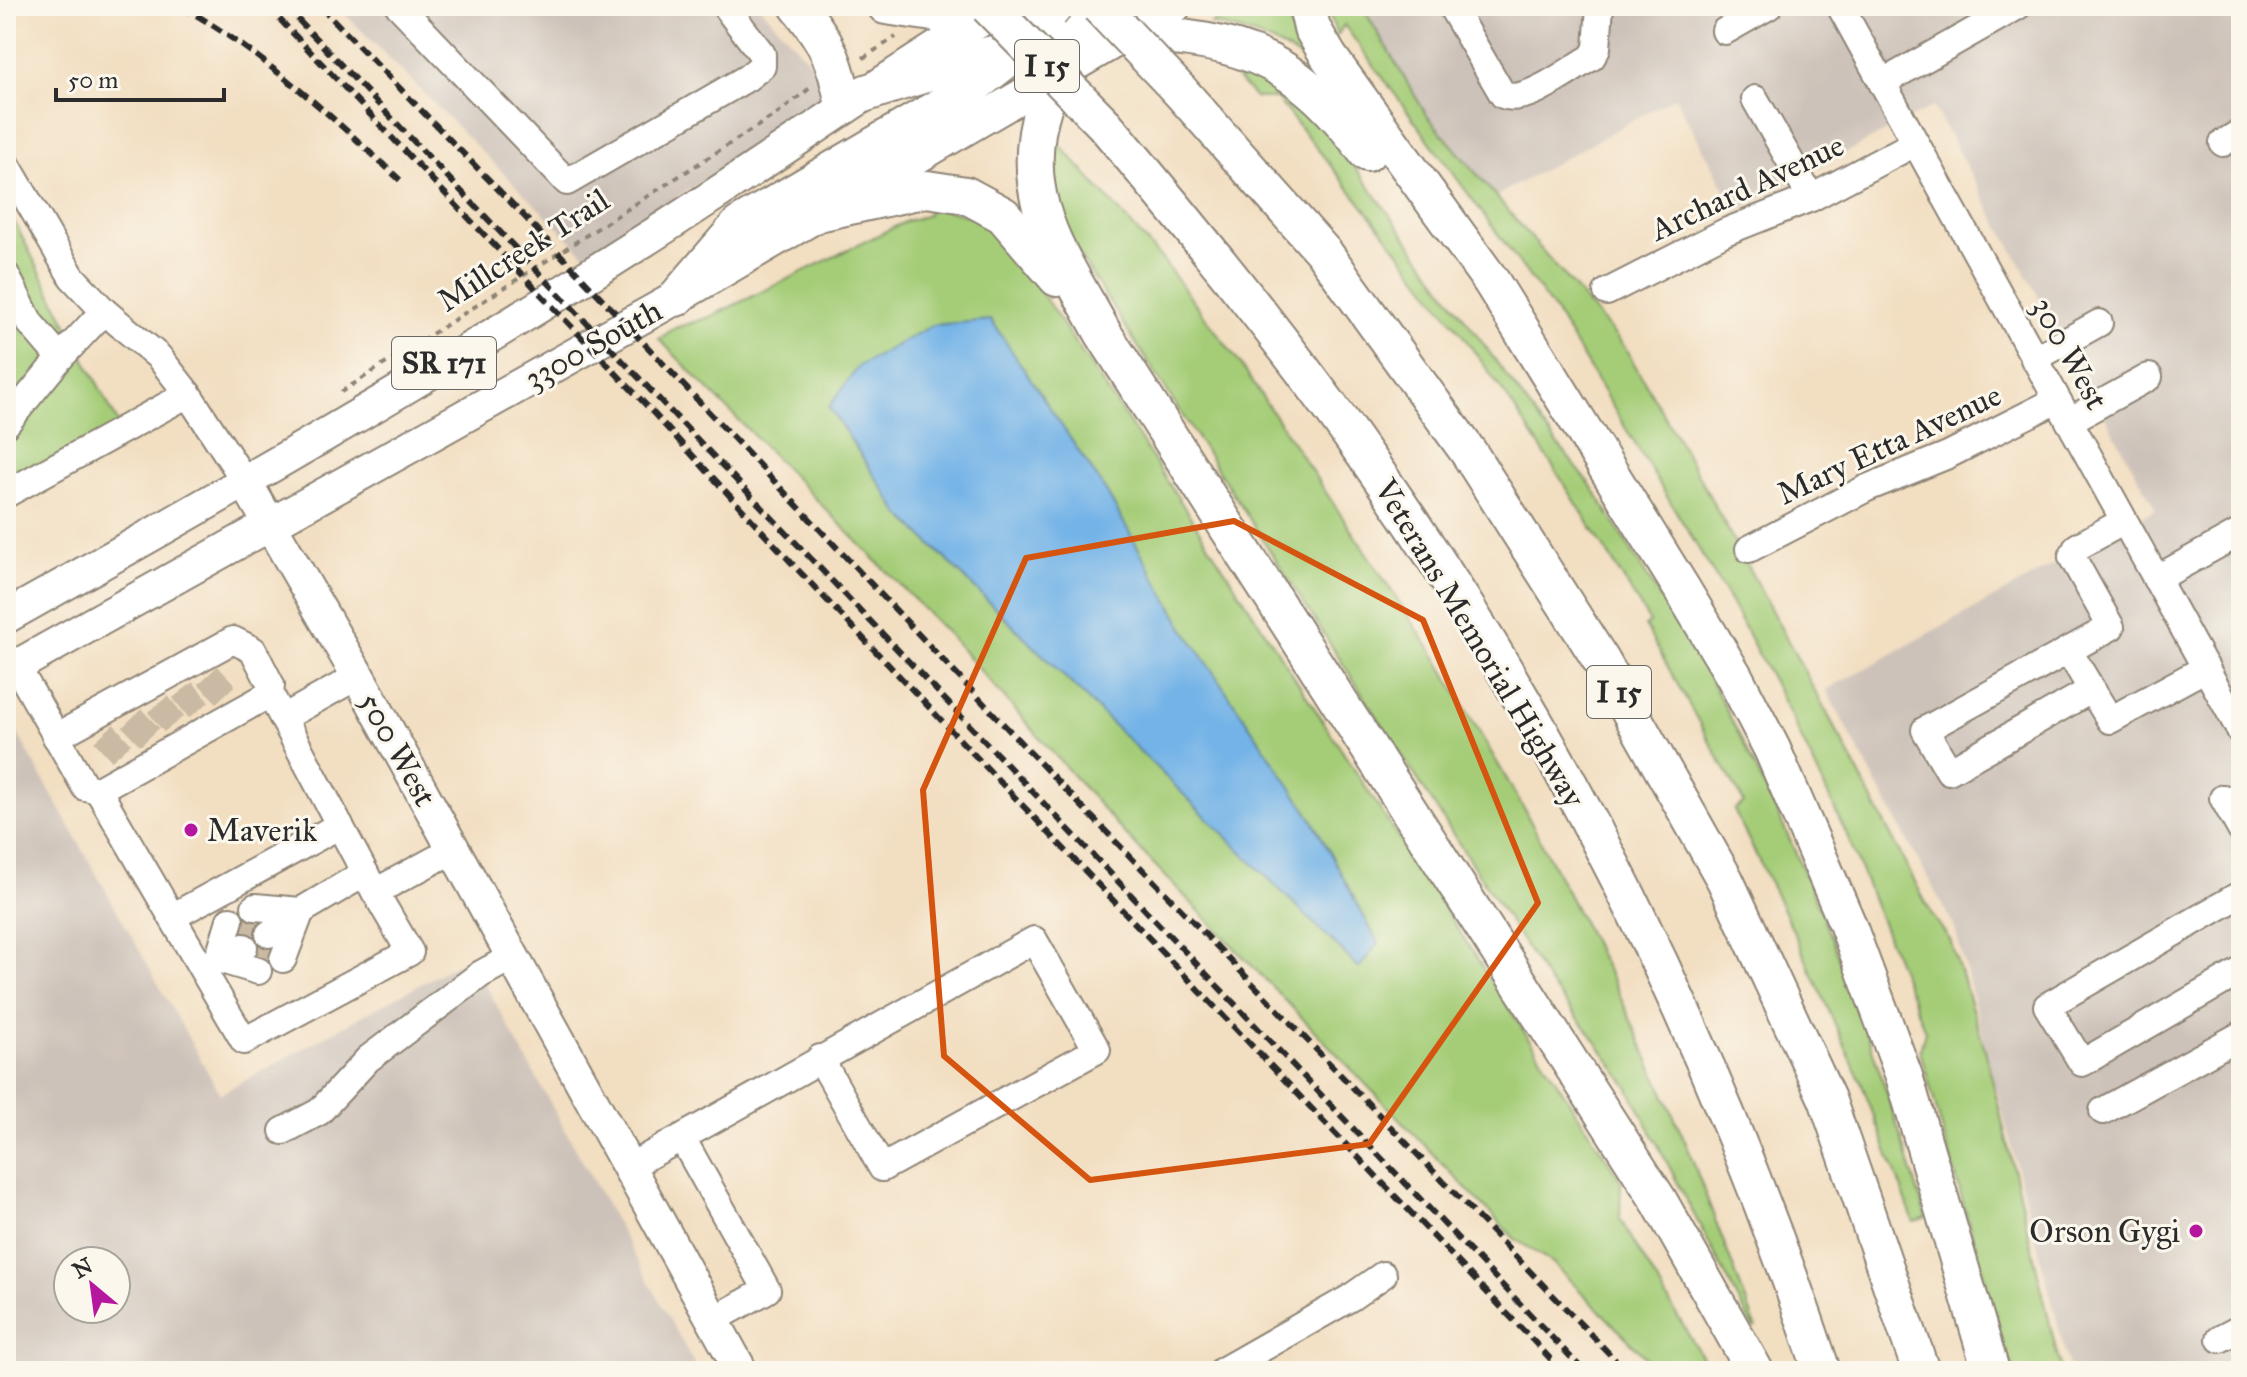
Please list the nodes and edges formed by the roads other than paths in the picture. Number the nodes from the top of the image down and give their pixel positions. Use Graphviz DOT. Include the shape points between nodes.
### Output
graph roads {
  1 [pos="399,6"];
  2 [pos="725,6"];
  3 [pos="798,6"];
  4 [pos="1175,6"];
  5 [pos="1307,6"];
  6 [pos="1451,6"];
  7 [pos="1600,6"];
  8 [pos="1769,6"];
  9 [pos="1840,6"];
  10 [pos="2018,6"];
  11 [pos="994,9"];
  12 [pos="1077,11"];
  13 [pos="891,22"];
  14 [pos="1725,31"];
  15 [pos="1130,34"];
  16 [pos="1023,45"];
  17 [pos="1053,77"];
  18 [pos="1882,83"];
  19 [pos="1755,99"];
  20 [pos="855,100"];
  21 [pos="1915,143"];
  22 [pos="6,163"];
  23 [pos="1811,198"];
  24 [pos="823,212"];
  25 [pos="6,275"];
  26 [pos="1607,292"];
  27 [pos="676,298"];
  28 [pos="104,311"];
  29 [pos="2099,323"];
  30 [pos="1103,333"];
  31 [pos="60,358"];
  32 [pos="2034,359"];
  33 [pos="2149,377"];
  34 [pos="188,394"];
  35 [pos="2063,411"];
  36 [pos="6,424"];
  37 [pos="1592,446"];
  38 [pos="246,483"];
  39 [pos="6,494"];
  40 [pos="2124,521"];
  41 [pos="271,523"];
  42 [pos="2241,532"];
  43 [pos="1749,549"];
  44 [pos="2156,579"];
  45 [pos="6,617"];
  46 [pos="2068,650"];
  47 [pos="2206,668"];
  48 [pos="12,669"];
  49 [pos="358,676"];
  50 [pos="2091,690"];
  51 [pos="270,694"];
  52 [pos="2232,694"];
  53 [pos="191,700"];
  54 [pos="166,714"];
  55 [pos="283,718"];
  56 [pos="141,728"];
  57 [pos="2241,732"];
  58 [pos="56,737"];
  59 [pos="98,790"];
  60 [pos="2223,798"];
  61 [pos="340,825"];
  62 [pos="2241,830"];
  63 [pos="453,850"];
  64 [pos="370,882"];
  65 [pos="2241,894"];
  66 [pos="301,911"];
  67 [pos="172,917"];
  68 [pos="512,957"];
  69 [pos="210,964"];
  70 [pos="2241,971"];
  71 [pos="2241,1035"];
  72 [pos="820,1058"];
  73 [pos="2103,1111"];
  74 [pos="283,1131"];
  75 [pos="682,1138"];
  76 [pos="629,1167"];
  77 [pos="1383,1275"];
  78 [pos="713,1320"];
  79 [pos="741,1371"];
  80 [pos="1222,1371"];
  81 [pos="1755,1371"];
  82 [pos="1822,1371"];
  83 [pos="1921,1371"];
  84 [pos="1991,1371"];
  1 -- 2 [label="street" via="567,182 762,66 762,54"];
  3 -- 20 [label="highway"];
  4 -- 15 [label="main road, 3300 South / SR 171"];
  5 -- 37 [label="highway" via="1312,28 1329,57 1491,281"];
  6 -- 7 [label="street" via="1503,95 1510,98 1527,95 1592,57"];
  8 -- 14 [label="street"];
  9 -- 18 [label="street, 300 West"];
  10 -- 18 [label="street"];
  11 -- 12 [label="highway"];
  11 -- 13 [label="highway"];
  11 -- 20 [label="main road, 3300 South / SR 171"];
  11 -- 82 [label="highway, Veterans Memorial Highway / I 15, bridge" via="1105,125 1294,357 1439,567 1530,714 1674,988 1735,1131"];
  12 -- 15 [label="highway"];
  12 -- 16 [label="highway"];
  12 -- 17 [label="highway"];
  12 -- 83 [label="highway, I 15, bridge" via="1180,91 1334,267 1469,453 1602,662 1725,880 1827,1099"];
  15 -- 17 [label="main road, 3300 South / SR 171"];
  15 -- 37 [label="highway" via="1193,38 1241,50 1312,88 1342,118 1496,329"];
  16 -- 20 [label="highway"];
  16 -- 27 [label="highway" via="965,92 739,225"];
  17 -- 24 [label="main road, 3300 South / SR 171"];
  17 -- 30 [label="highway" via="1034,152 1038,197 1051,237"];
  18 -- 21 [label="street, 300 West"];
  19 -- 23 [label="street"];
  20 -- 38 [label="main road, 3300 South / SR 171" via="642,243"];
  21 -- 23 [label="street, Archard Avenue"];
  21 -- 32 [label="street, 300 West"];
  22 -- 28 [label="street, 500 West" via="72,277"];
  23 -- 26 [label="street, Archard Avenue" via="1725,232"];
  24 -- 27 [label="main road, 3300 South / SR 171"];
  24 -- 30 [label="highway" via="927,189 966,195 1003,215"];
  25 -- 31 [label="street" via="30,323"];
  27 -- 41 [label="main road, 3300 South / SR 171"];
  28 -- 31 [label="street"];
  28 -- 34 [label="street, 500 West" via="159,357"];
  29 -- 32 [label="street"];
  30 -- 81 [label="highway" via="1651,1188"];
  31 -- 36 [label="street"];
  32 -- 35 [label="street, 300 West"];
  33 -- 35 [label="street, Mary Etta Avenue"];
  34 -- 38 [label="street, 500 West"];
  34 -- 39 [label="street"];
  35 -- 40 [label="street, 300 West"];
  35 -- 43 [label="street, Mary Etta Avenue" via="1867,488"];
  37 -- 84 [label="highway" via="1734,676 1814,843 1904,1076"];
  38 -- 41 [label="main road, 500 West"];
  38 -- 45 [label="main road, 3300 South / SR 171"];
  40 -- 44 [label="street, 300 West"];
  40 -- 46 [label="street" via="2077,547 2072,557 2111,627"];
  41 -- 48 [label="main road, 3300 South / SR 171"];
  41 -- 49 [label="main road, 500 West"];
  42 -- 44 [label="street"];
  44 -- 47 [label="street, 300 West"];
  46 -- 50 [label="street"];
  46 -- 50 [label="street" via="1925,730 1949,771"];
  47 -- 50 [label="street" via="2110,720"];
  47 -- 52 [label="street, 300 West"];
  48 -- 58 [label="street"];
  49 -- 55 [label="street"];
  49 -- 63 [label="main road, 500 West"];
  51 -- 53 [label="street" via="234,703"];
  51 -- 53 [label="street" via="271,685 253,650 233,640 201,668"];
  51 -- 55 [label="street"];
  52 -- 57 [label="street, 300 West"];
  53 -- 54 [label="street"];
  53 -- 54 [label="street"];
  54 -- 56 [label="street"];
  54 -- 56 [label="street"];
  55 -- 61 [label="street"];
  56 -- 58 [label="street" via="97,726"];
  56 -- 59 [label="street" via="130,761"];
  58 -- 59 [label="street" via="85,787"];
  59 -- 67 [label="street"];
  60 -- 62 [label="street"];
  61 -- 64 [label="street"];
  61 -- 67 [label="street"];
  63 -- 64 [label="street"];
  63 -- 68 [label="main road, 500 West"];
  64 -- 66 [label="street"];
  64 -- 69 [label="street" via="410,952 244,1041"];
  65 -- 70 [label="street" via="2047,1006 2082,1063"];
  66 -- 66 [label="street" via="269,934"];
  67 -- 69 [label="street"];
  68 -- 74 [label="street" via="481,974 368,1059 319,1112"];
  68 -- 76 [label="main road, 500 West"];
  69 -- 69 [label="street" via="244,946"];
  71 -- 73 [label="street"];
  72 -- 72 [label="street" via="1034,940 1097,1050 882,1168"];
  72 -- 75 [label="street"];
  75 -- 76 [label="street"];
  75 -- 78 [label="street" via="767,1290"];
  76 -- 78 [label="main road, 500 West"];
  77 -- 80 [label="street"];
  78 -- 79 [label="main road, 500 West"];
}
